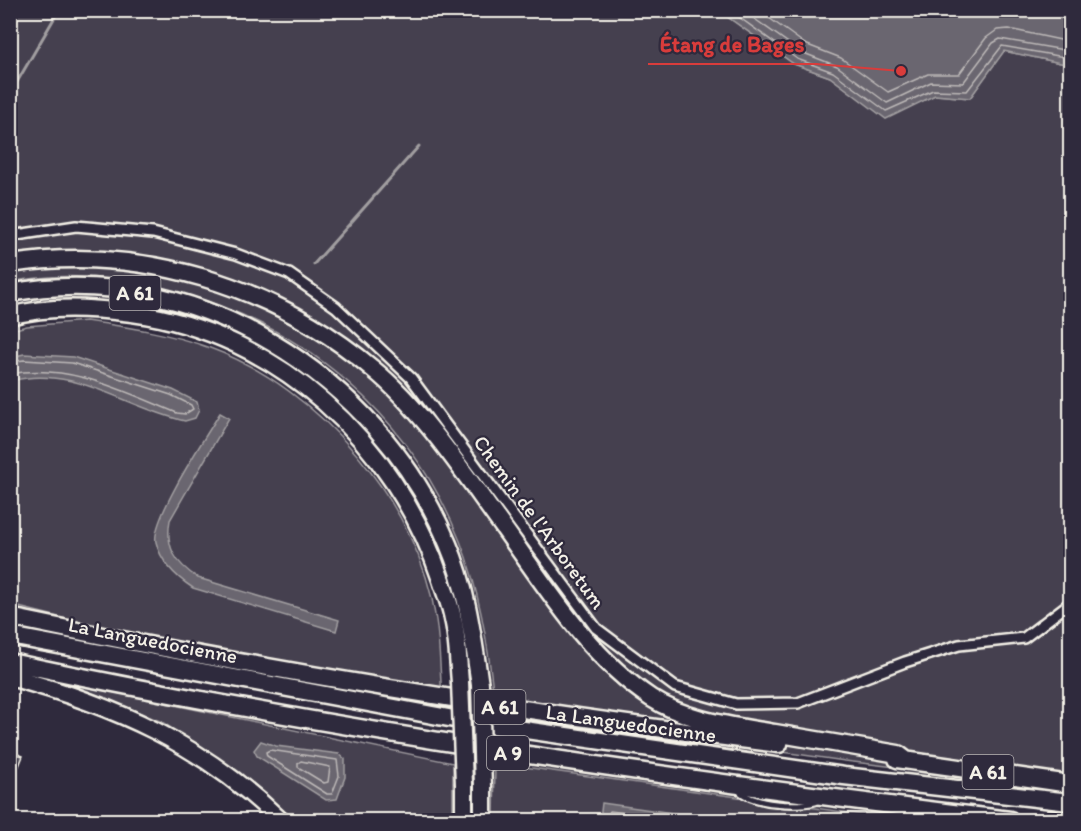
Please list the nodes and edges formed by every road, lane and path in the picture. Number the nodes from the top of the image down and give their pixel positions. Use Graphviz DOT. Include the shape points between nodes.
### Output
graph roads {
  1 [pos="10,236"];
  2 [pos="10,264"];
  3 [pos="10,293"];
  4 [pos="10,316"];
  5 [pos="1071,603"];
  6 [pos="10,616"];
  7 [pos="10,636"];
  8 [pos="10,662"];
  9 [pos="10,677"];
  10 [pos="906,760"];
  11 [pos="1071,784"];
  12 [pos="1071,802"];
  13 [pos="280,820"];
  14 [pos="464,820"];
  15 [pos="483,820"];
  16 [pos="1010,820"];
  1 -- 5 [label="street, Chemin de l'Arboretum" via="76,226 153,233 236,254 289,274 336,307 411,378 596,628 675,687 736,704 798,703 958,645 1024,639"];
  2 -- 10 [label="highway" via="95,258 146,263 202,276 266,300 374,369 415,411 587,641 623,678 655,700 690,715 898,754"];
  3 -- 15 [label="highway, A 61, bridge" via="92,288 194,306 255,331 308,365 347,397 383,435 411,475 448,544 462,584 480,685"];
  4 -- 14 [label="highway, A 61, bridge" via="86,307 158,317 216,335 263,357 315,393 362,438 398,486 431,550 453,618 460,682"];
  6 -- 10 [label="highway, A 61" via="140,644 440,698"];
  7 -- 12 [label="highway, La Languedocienne / A 9" via="470,723 844,776"];
  8 -- 16 [label="highway, A 9" via="429,741"];
  9 -- 13 [label="highway" via="158,730 245,789"];
  10 -- 11 [label="highway, A 61"];
}
